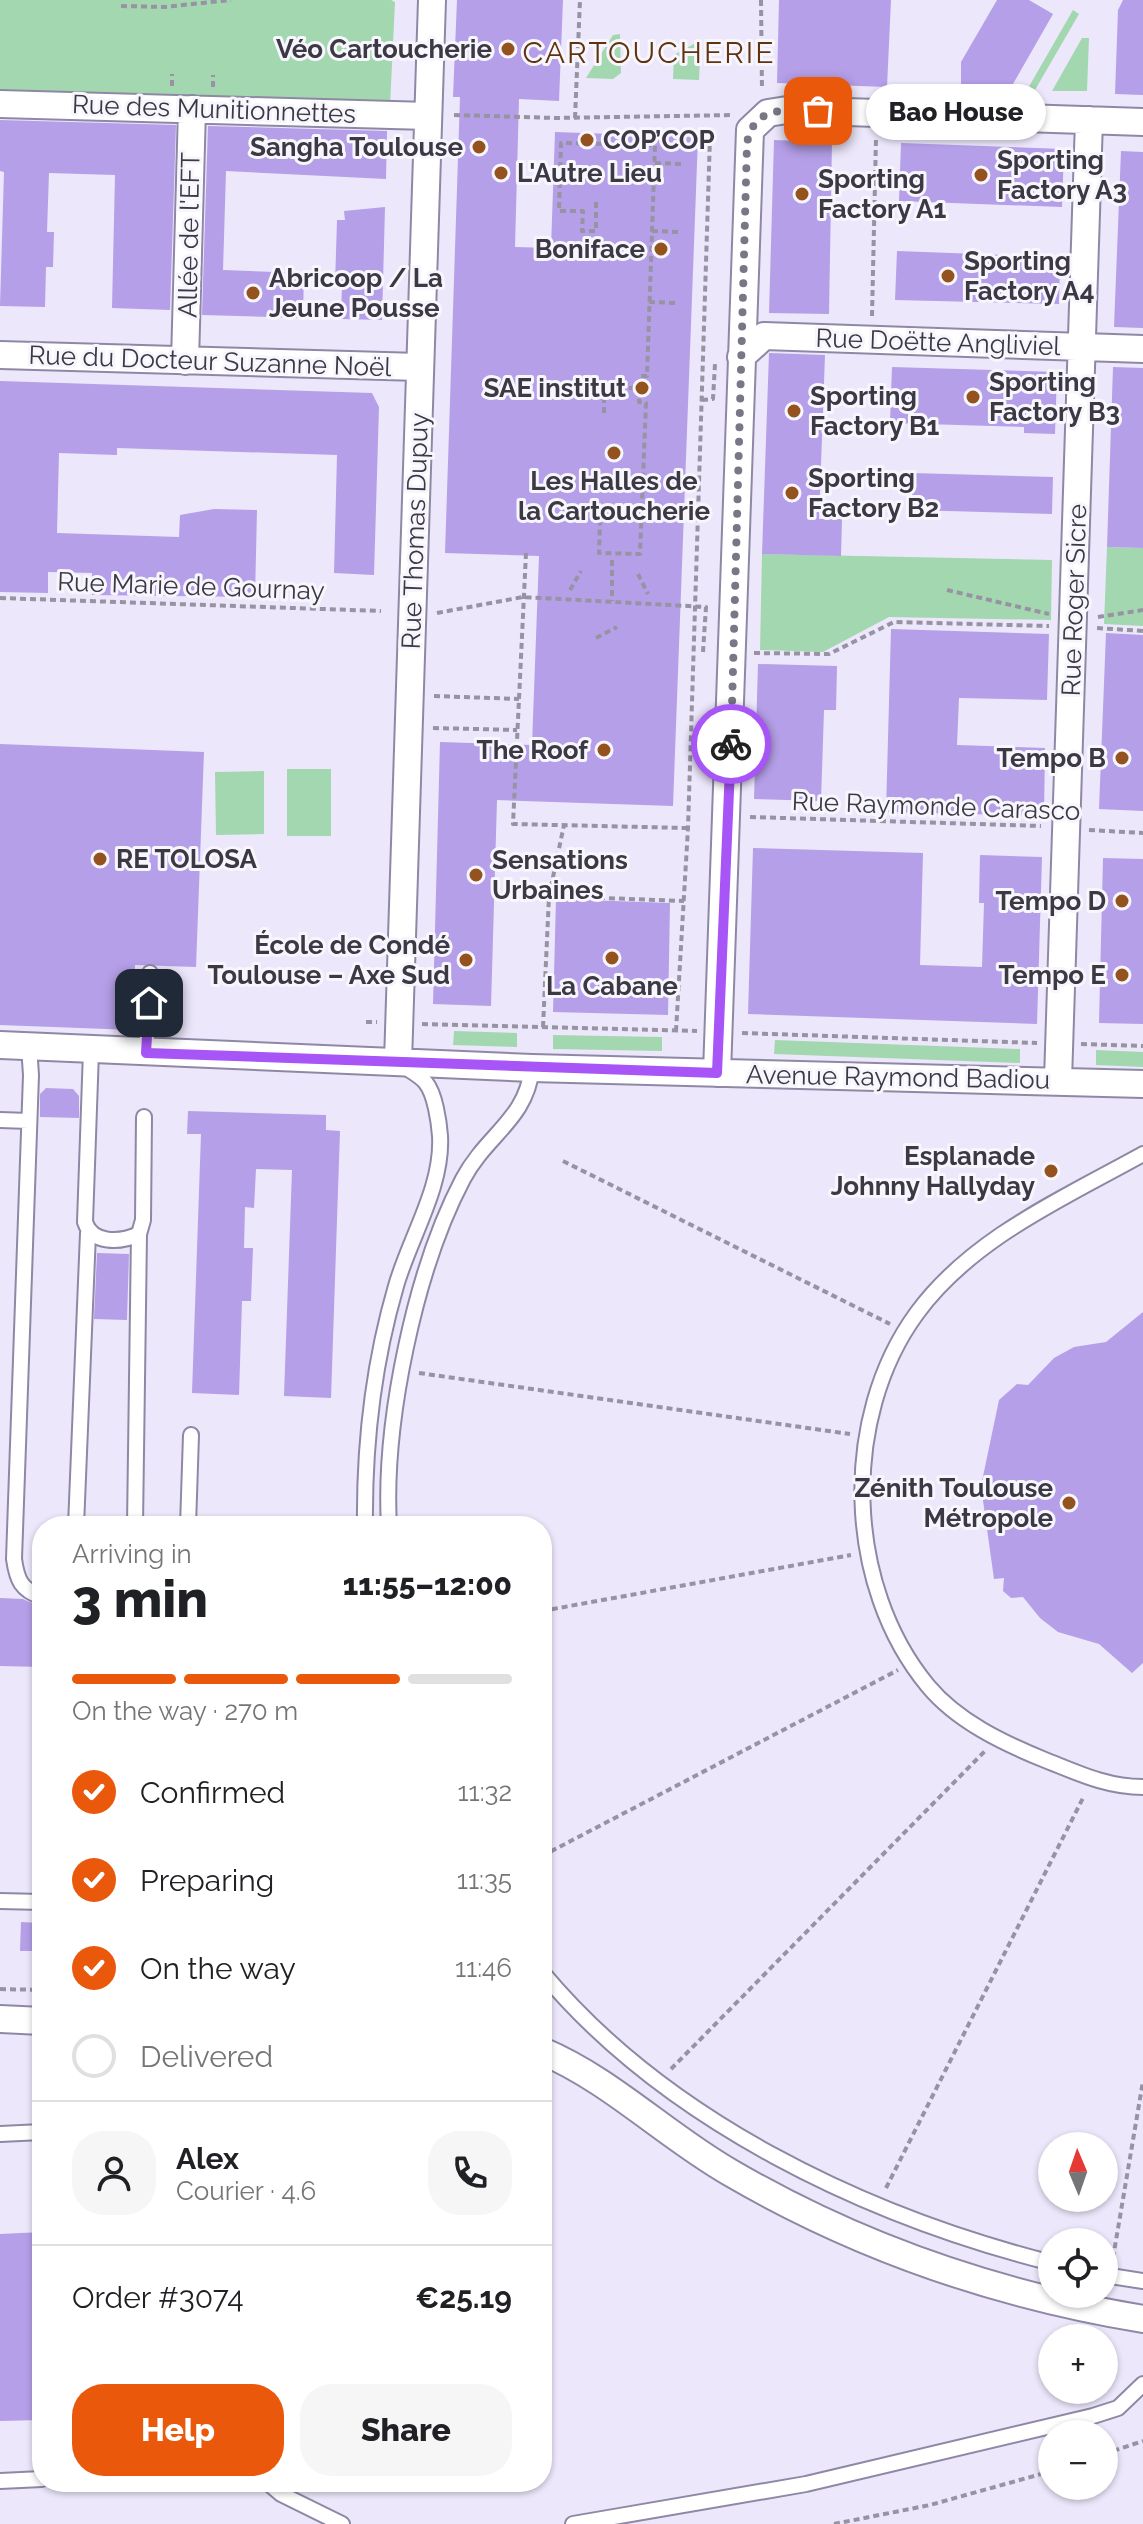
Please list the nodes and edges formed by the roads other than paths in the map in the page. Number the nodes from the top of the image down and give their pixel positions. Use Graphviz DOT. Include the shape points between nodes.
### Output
graph roads {
  1 [pos="432,0"];
  2 [pos="0,104"];
  3 [pos="192,109"];
  4 [pos="428,116"];
  5 [pos="1089,120"];
  6 [pos="1143,122"];
  7 [pos="1082,347"];
  8 [pos="1143,349"];
  9 [pos="0,355"];
  10 [pos="741,357"];
  11 [pos="185,361"];
  12 [pos="419,367"];
  13 [pos="150,973"];
  14 [pos="147,1043"];
  15 [pos="0,1045"];
  16 [pos="84,1051"];
  17 [pos="30,1052"];
  18 [pos="0,1057"];
  19 [pos="398,1062"];
  20 [pos="532,1068"];
  21 [pos="717,1073"];
  22 [pos="1058,1080"];
  23 [pos="1143,1084"];
  24 [pos="144,1117"];
  25 [pos="0,1120"];
  26 [pos="29,1121"];
  27 [pos="1143,1154"];
  28 [pos="88,1233"];
  29 [pos="139,1234"];
  30 [pos="191,1435"];
  31 [pos="76,1516"];
  32 [pos="135,1516"];
  33 [pos="188,1516"];
  34 [pos="365,1516"];
  35 [pos="389,1516"];
  36 [pos="32,1593"];
  37 [pos="1143,1787"];
  38 [pos="0,1901"];
  39 [pos="32,1902"];
  40 [pos="552,1983"];
  41 [pos="0,2019"];
  42 [pos="32,2021"];
  43 [pos="552,2056"];
  44 [pos="32,2132"];
  45 [pos="0,2134"];
  46 [pos="1038,2259"];
  47 [pos="1118,2278"];
  48 [pos="1143,2281"];
  49 [pos="1143,2319"];
  50 [pos="1143,2384"];
  51 [pos="32,2479"];
  52 [pos="0,2481"];
  53 [pos="279,2492"];
  54 [pos="342,2524"];
  55 [pos="573,2524"];
  1 -- 4 [label="street, Rue Thomas Dupuy"];
  2 -- 3 [label="street, Rue des Munitionnettes"];
  3 -- 4 [label="street, Rue des Munitionnettes"];
  3 -- 11 [label="street, Allée de l'EFT"];
  4 -- 12 [label="street, Rue Thomas Dupuy"];
  5 -- 6 [label="street"];
  5 -- 7 [label="street, Rue Roger Sicre"];
  5 -- 10 [label="street" via="787,110 752,118"];
  7 -- 8 [label="street, Rue Doëtte Angliviel"];
  7 -- 10 [label="street, Rue Doëtte Angliviel" via="764,336"];
  7 -- 22 [label="street, Rue Roger Sicre"];
  9 -- 11 [label="street, Rue du Docteur Suzanne Noël"];
  10 -- 21 [label="street"];
  11 -- 12 [label="street, Rue du Docteur Suzanne Noël"];
  12 -- 19 [label="street, Rue Thomas Dupuy"];
  13 -- 14 [label="lane"];
  14 -- 16 [label="street, Avenue Raymond Badiou"];
  14 -- 19 [label="street, Avenue Raymond Badiou"];
  15 -- 17 [label="street, Avenue Raymond Badiou"];
  16 -- 17 [label="street, Avenue Raymond Badiou"];
  16 -- 28 [label="lane"];
  17 -- 18 [label="street, Avenue Raymond Badiou"];
  17 -- 26 [label="lane"];
  19 -- 20 [label="street, Avenue Raymond Badiou"];
  19 -- 34 [label="lane" via="426,1083 440,1134 438,1173 410,1243 378,1356 364,1472"];
  20 -- 21 [label="street, Avenue Raymond Badiou"];
  20 -- 35 [label="lane" via="523,1105 470,1166 456,1192 423,1279 401,1371"];
  21 -- 22 [label="street, Avenue Raymond Badiou"];
  22 -- 23 [label="street, Avenue Raymond Badiou"];
  24 -- 29 [label="lane"];
  25 -- 26 [label="lane"];
  26 -- 36 [label="lane" via="14,1559 17,1578"];
  27 -- 37 [label="lane" via="1011,1227 933,1292 883,1374 867,1436 864,1483 868,1552 887,1619 911,1663 943,1701 1033,1755 1093,1779"];
  28 -- 29 [label="lane" via="98,1239"];
  28 -- 31 [label="lane"];
  29 -- 32 [label="lane"];
  30 -- 33 [label="lane"];
  38 -- 39 [label="lane"];
  40 -- 46 [label="lane" via="658,2083 699,2112 933,2228"];
  41 -- 42 [label="street"];
  43 -- 49 [label="street" via="595,2079 731,2173 873,2243 1021,2294"];
  44 -- 45 [label="lane"];
  47 -- 48 [label="lane"];
  50 -- 55 [label="lane" via="1118,2408 1093,2416 806,2484"];
  51 -- 52 [label="lane"];
  53 -- 54 [label="lane"];
}
